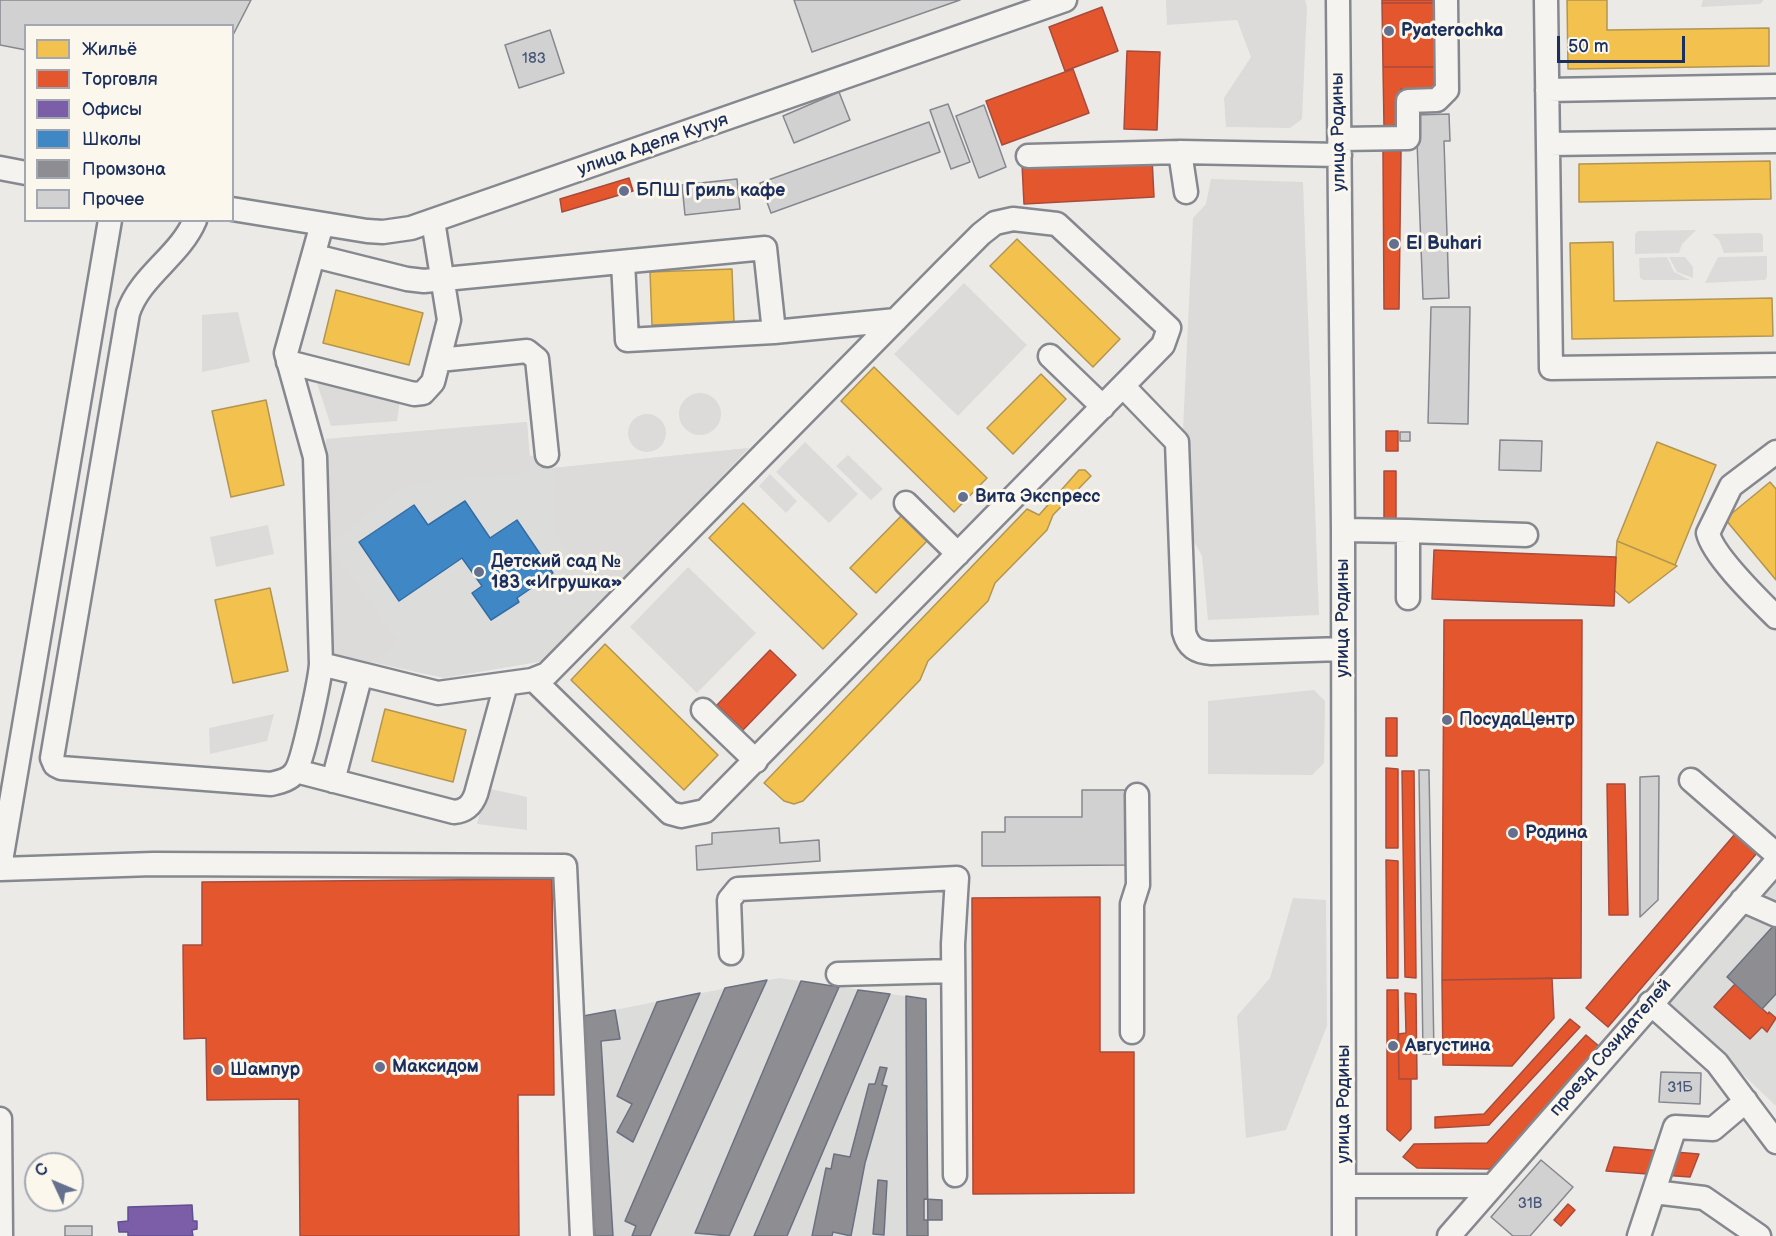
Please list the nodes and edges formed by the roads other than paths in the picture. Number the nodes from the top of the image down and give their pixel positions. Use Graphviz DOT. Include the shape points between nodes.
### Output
graph roads {
  1 [pos="1065,0"];
  2 [pos="1324,0"];
  3 [pos="1338,0"];
  4 [pos="1446,0"];
  5 [pos="1546,0"];
  6 [pos="1338,29"];
  7 [pos="1776,87"];
  8 [pos="1547,90"];
  9 [pos="1776,141"];
  10 [pos="1548,144"];
  11 [pos="1340,147"];
  12 [pos="1180,152"];
  13 [pos="1028,156"];
  14 [pos="0,168"];
  15 [pos="24,173"];
  16 [pos="1186,192"];
  17 [pos="234,209"];
  18 [pos="432,221"];
  19 [pos="110,222"];
  20 [pos="194,222"];
  21 [pos="322,224"];
  22 [pos="315,256"];
  23 [pos="623,262"];
  24 [pos="442,279"];
  25 [pos="896,320"];
  26 [pos="774,332"];
  27 [pos="1050,356"];
  28 [pos="439,360"];
  29 [pos="288,362"];
  30 [pos="1776,365"];
  31 [pos="1123,386"];
  32 [pos="1102,407"];
  33 [pos="1776,452"];
  34 [pos="547,455"];
  35 [pos="906,503"];
  36 [pos="1343,530"];
  37 [pos="1408,531"];
  38 [pos="1526,535"];
  39 [pos="958,554"];
  40 [pos="1408,598"];
  41 [pos="1776,617"];
  42 [pos="1344,649"];
  43 [pos="321,664"];
  44 [pos="361,674"];
  45 [pos="530,675"];
  46 [pos="506,684"];
  47 [pos="703,710"];
  48 [pos="756,761"];
  49 [pos="296,771"];
  50 [pos="1691,780"];
  51 [pos="333,781"];
  52 [pos="1137,795"];
  53 [pos="1776,854"];
  54 [pos="1776,862"];
  55 [pos="0,868"];
  56 [pos="1742,900"];
  57 [pos="1776,915"];
  58 [pos="731,953"];
  59 [pos="953,972"];
  60 [pos="838,974"];
  61 [pos="1650,1003"];
  62 [pos="1132,1032"];
  63 [pos="1746,1101"];
  64 [pos="0,1119"];
  65 [pos="1776,1142"];
  66 [pos="955,1175"];
  67 [pos="1344,1186"];
  68 [pos="1492,1186"];
  69 [pos="1654,1192"];
  70 [pos="1,1236"];
  71 [pos="582,1236"];
  72 [pos="1344,1236"];
  73 [pos="1449,1236"];
  74 [pos="1639,1236"];
  75 [pos="1759,1236"];
  1 -- 18 [label="street, улица Аделя Кутуя"];
  2 -- 6 [label="street"];
  3 -- 6 [label="street, улица Родины"];
  4 -- 11 [label="street" via="1447,90 1437,100 1408,101 1408,138"];
  5 -- 8 [label="street"];
  6 -- 11 [label="street, улица Родины"];
  7 -- 8 [label="street"];
  8 -- 10 [label="street"];
  9 -- 10 [label="street"];
  10 -- 30 [label="street" via="1551,368"];
  11 -- 12 [label="street"];
  11 -- 36 [label="street, улица Родины"];
  12 -- 13 [label="street"];
  12 -- 16 [label="street"];
  14 -- 15 [label="street"];
  17 -- 21 [label="street, улица Аделя Кутуя"];
  18 -- 21 [label="street, улица Аделя Кутуя" via="383,232"];
  18 -- 24 [label="street"];
  19 -- 55 [label="street"];
  20 -- 49 [label="street" via="142,287 128,313 52,758 61,768 271,784"];
  21 -- 22 [label="street"];
  22 -- 24 [label="street" via="407,279"];
  22 -- 29 [label="street" via="287,348"];
  23 -- 24 [label="street"];
  23 -- 26 [label="street" via="627,340"];
  23 -- 26 [label="street" via="765,248"];
  24 -- 28 [label="street" via="449,320"];
  25 -- 26 [label="street"];
  25 -- 31 [label="street" via="988,227 1013,219 1057,224 1169,328 1163,345"];
  25 -- 45 [label="street" via="557,666"];
  27 -- 32 [label="street"];
  28 -- 29 [label="street" via="432,385 423,393 414,394"];
  28 -- 34 [label="street" via="527,351 533,354 537,359"];
  29 -- 43 [label="street" via="315,458"];
  31 -- 32 [label="street"];
  31 -- 42 [label="street" via="1177,442 1184,632 1191,646 1210,653"];
  32 -- 39 [label="street"];
  33 -- 41 [label="street" via="1731,486 1708,534 1743,582"];
  35 -- 39 [label="street"];
  36 -- 37 [label="street"];
  36 -- 42 [label="street, улица Родины"];
  37 -- 38 [label="street"];
  37 -- 40 [label="street"];
  39 -- 48 [label="street"];
  42 -- 67 [label="street, улица Родины"];
  43 -- 44 [label="street"];
  43 -- 49 [label="street"];
  44 -- 46 [label="street" via="438,693"];
  44 -- 51 [label="street"];
  45 -- 46 [label="street"];
  45 -- 48 [label="street" via="674,815 705,811"];
  46 -- 51 [label="street" via="476,794 464,810 454,812"];
  47 -- 48 [label="street"];
  49 -- 51 [label="street"];
  50 -- 53 [label="street"];
  52 -- 62 [label="street"];
  54 -- 56 [label="street, проезд Созидателей"];
  55 -- 71 [label="street" via="153,864 565,866"];
  56 -- 57 [label="street"];
  56 -- 61 [label="street, проезд Созидателей"];
  58 -- 59 [label="street" via="729,900 738,889 957,878"];
  59 -- 60 [label="street"];
  59 -- 66 [label="street"];
  61 -- 63 [label="street" via="1717,1063"];
  61 -- 68 [label="street, проезд Созидателей"];
  63 -- 65 [label="street"];
  63 -- 69 [label="street" via="1713,1129 1675,1127"];
  64 -- 70 [label="street"];
  67 -- 68 [label="street"];
  67 -- 72 [label="street, улица Родины"];
  68 -- 73 [label="street, проезд Созидателей"];
  69 -- 74 [label="street"];
  69 -- 75 [label="street" via="1704,1198"];
}
